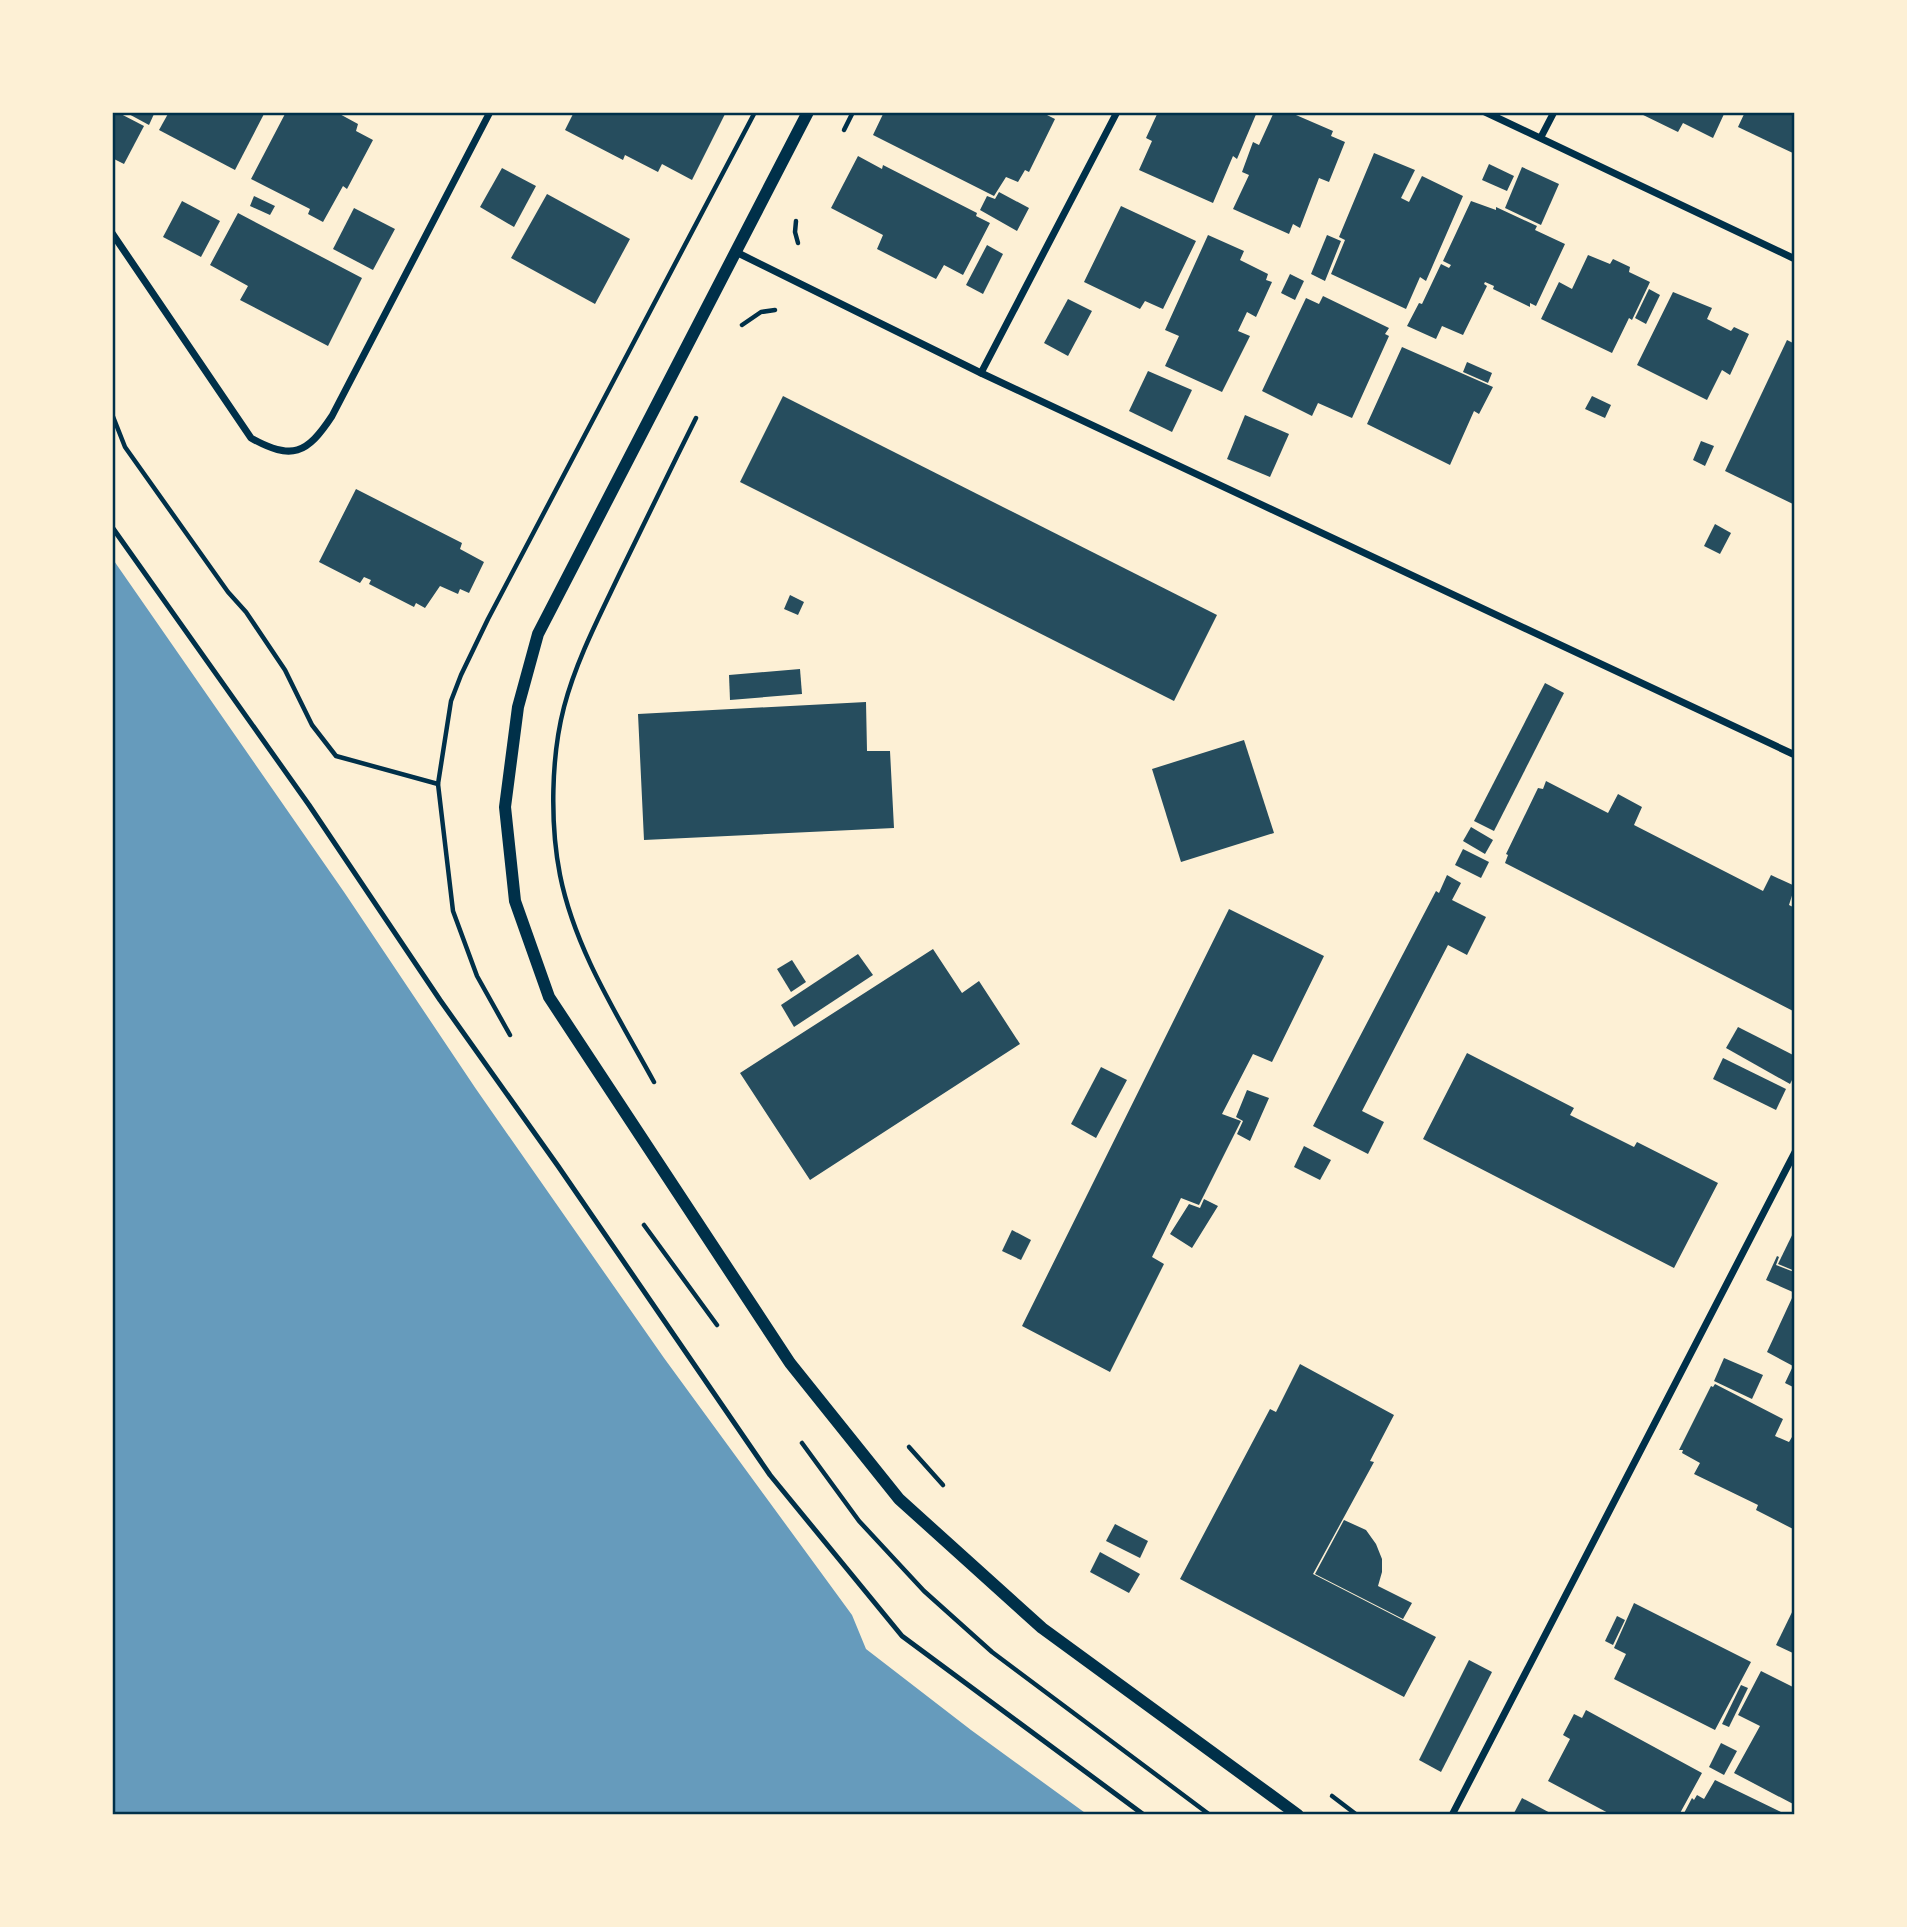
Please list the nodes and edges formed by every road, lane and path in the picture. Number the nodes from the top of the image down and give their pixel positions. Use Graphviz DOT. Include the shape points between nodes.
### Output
graph roads {
  1 [pos="490,112"];
  2 [pos="755,112"];
  3 [pos="808,112"];
  4 [pos="853,112"];
  5 [pos="1118,112"];
  6 [pos="1485,112"];
  7 [pos="1554,112"];
  8 [pos="841,136"];
  9 [pos="1541,137"];
  10 [pos="796,221"];
  11 [pos="112,233"];
  12 [pos="736,252"];
  13 [pos="803,254"];
  14 [pos="1795,260"];
  15 [pos="779,309"];
  16 [pos="738,332"];
  17 [pos="981,373"];
  18 [pos="112,414"];
  19 [pos="697,414"];
  20 [pos="112,527"];
  21 [pos="1795,755"];
  22 [pos="438,784"];
  23 [pos="515,1043"];
  24 [pos="656,1087"];
  25 [pos="1795,1152"];
  26 [pos="641,1221"];
  27 [pos="721,1332"];
  28 [pos="794,1432"];
  29 [pos="903,1440"];
  30 [pos="949,1491"];
  31 [pos="1323,1790"];
  32 [pos="1144,1815"];
  33 [pos="1210,1815"];
  34 [pos="1298,1815"];
  35 [pos="1357,1815"];
  36 [pos="1452,1815"];
  1 -- 11 [label="street" via="332,416 306,447 293,452 280,452 251,438"];
  2 -- 22 [label="path" via="461,675 451,701"];
  3 -- 12 [label="street"];
  4 -- 8 [label="path"];
  5 -- 17 [label="street"];
  6 -- 9 [label="street"];
  7 -- 9 [label="street"];
  9 -- 14 [label="street"];
  10 -- 13 [label="path"];
  12 -- 17 [label="street"];
  12 -- 34 [label="street" via="538,634 518,707 506,820 515,901 549,997 790,1363 899,1499 1042,1629"];
  15 -- 16 [label="path" via="761,312"];
  17 -- 21 [label="street"];
  18 -- 22 [label="path" via="125,447 246,611 285,670 312,725 336,756"];
  19 -- 24 [label="path" via="573,676 563,709 554,782 557,850 568,904 590,964"];
  20 -- 32 [label="lane" via="309,805 769,1475 902,1636"];
  22 -- 23 [label="path" via="453,911 477,976"];
  25 -- 36 [label="street"];
  26 -- 27 [label="path"];
  28 -- 33 [label="path" via="859,1521 924,1591 992,1652"];
  29 -- 30 [label="path"];
  31 -- 35 [label="path"];
}
